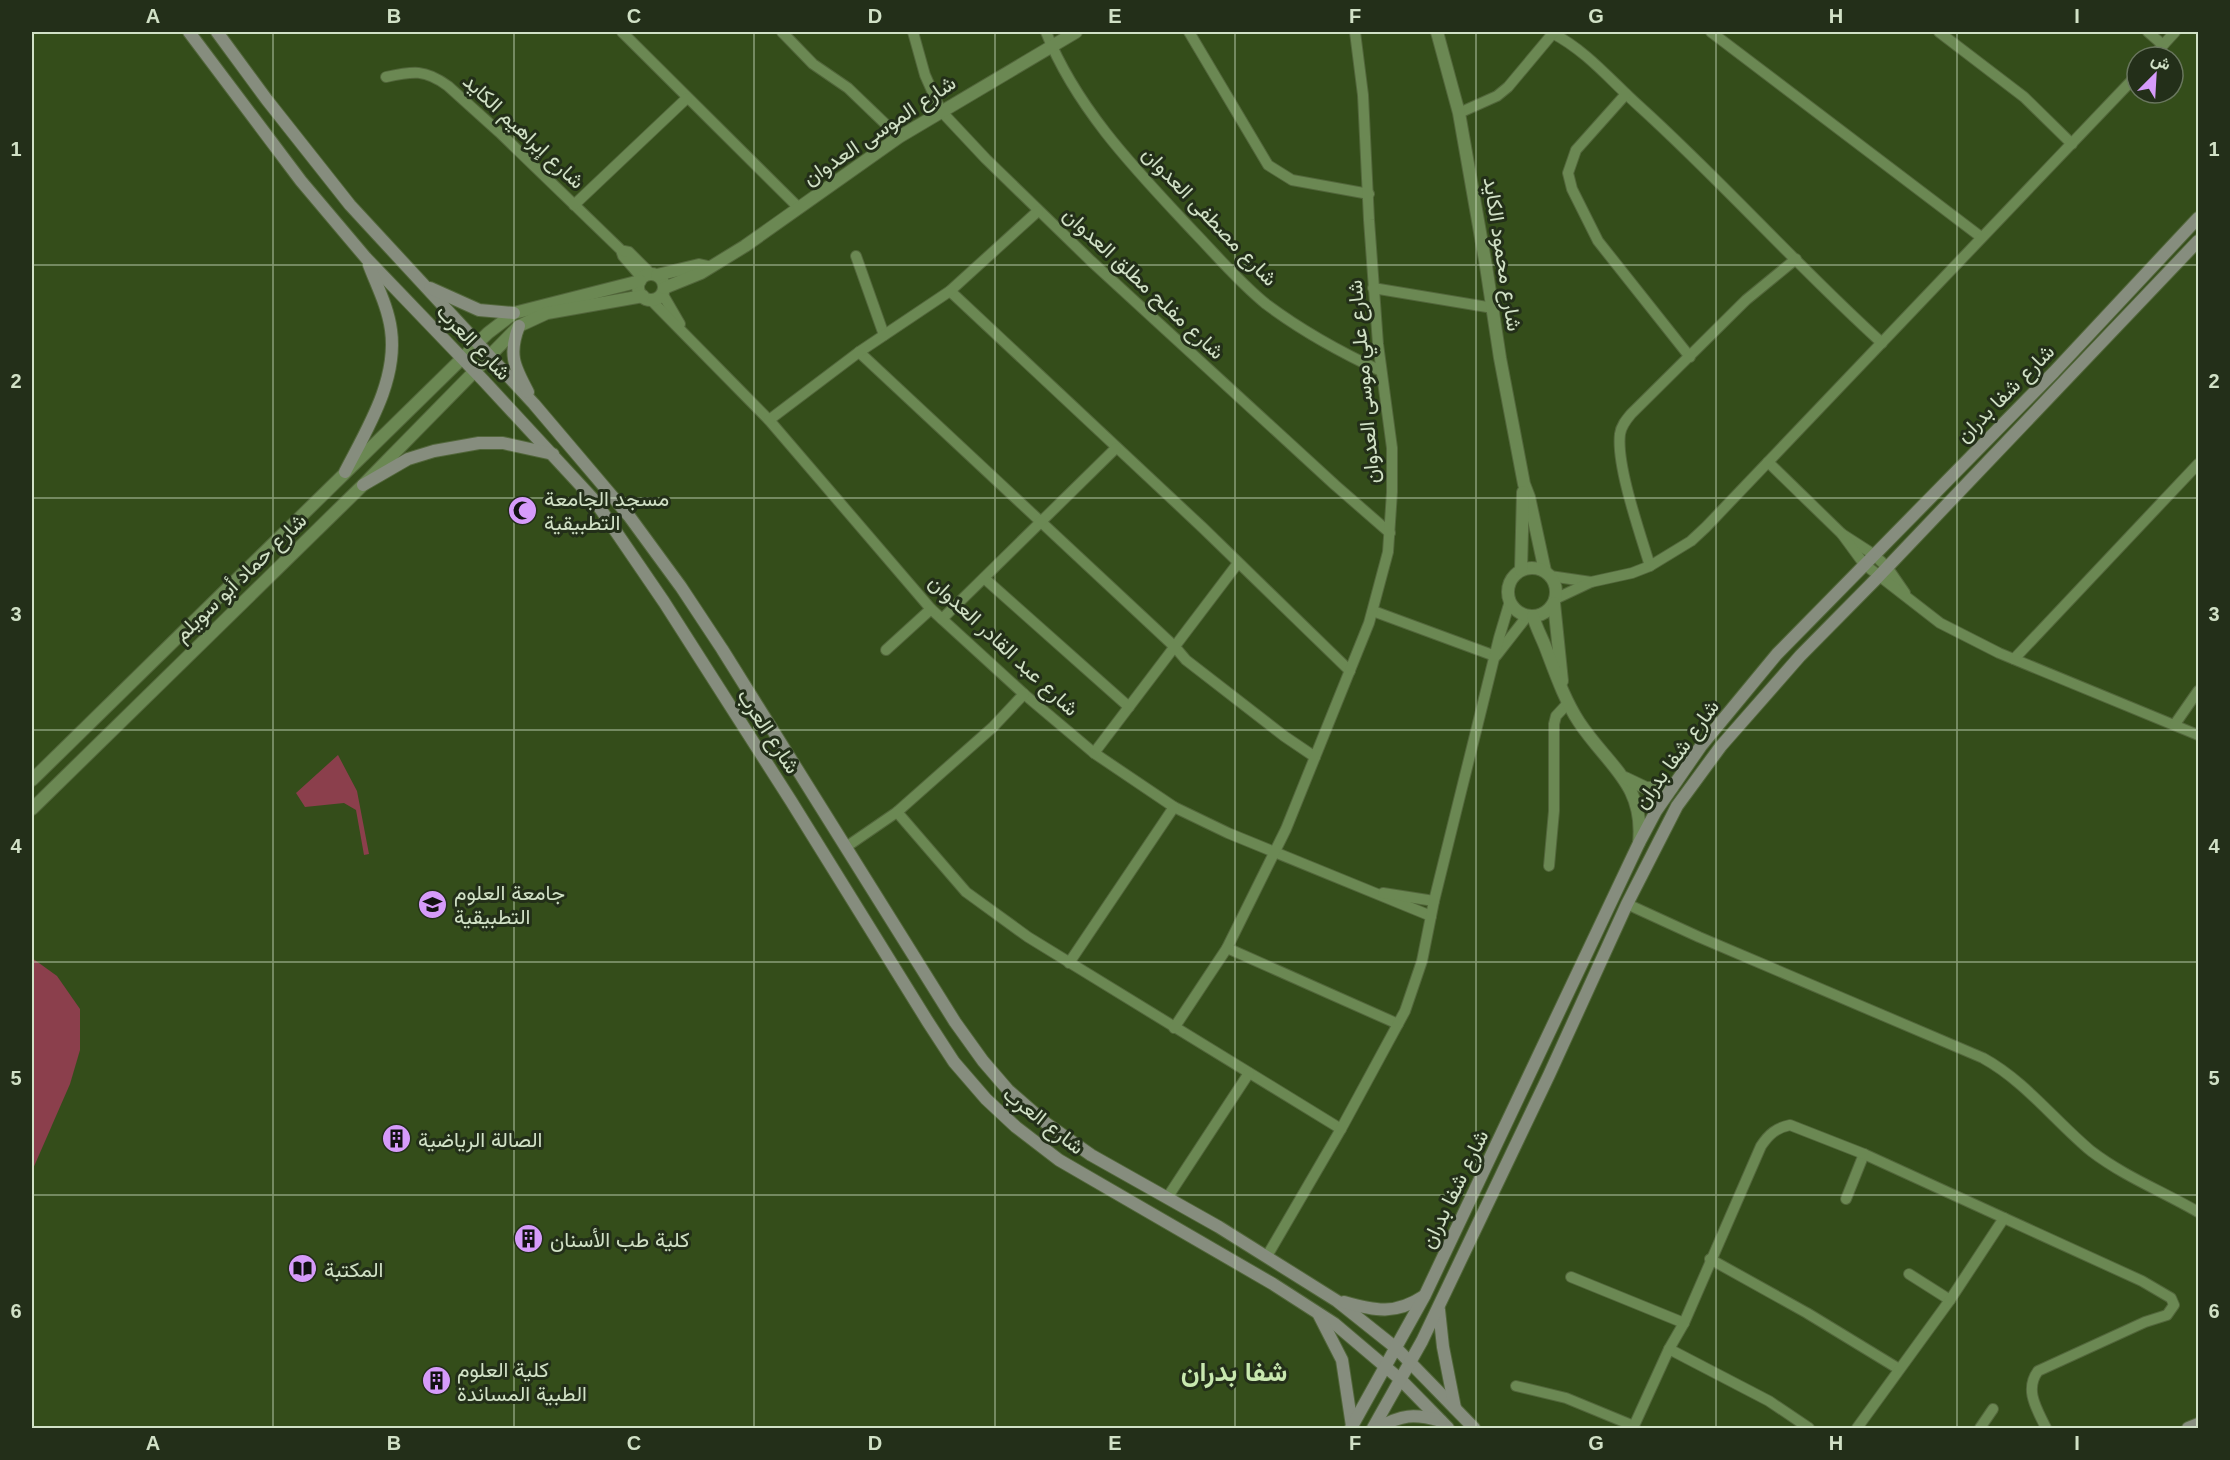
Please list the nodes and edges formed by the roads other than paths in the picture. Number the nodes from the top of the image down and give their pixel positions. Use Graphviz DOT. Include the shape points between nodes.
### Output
graph roads {
  1 [pos="189,32"];
  2 [pos="217,32"];
  3 [pos="622,32"];
  4 [pos="782,32"];
  5 [pos="913,32"];
  6 [pos="1046,32"];
  7 [pos="1076,32"];
  8 [pos="1189,32"];
  9 [pos="1355,32"];
  10 [pos="1437,32"];
  11 [pos="1553,32"];
  12 [pos="1711,32"];
  13 [pos="1939,32"];
  14 [pos="2148,32"];
  15 [pos="2175,32"];
  16 [pos="1051,45"];
  17 [pos="2163,45"];
  18 [pos="386,77"];
  19 [pos="2125,88"];
  20 [pos="1626,94"];
  21 [pos="687,98"];
  22 [pos="941,111"];
  23 [pos="1459,113"];
  24 [pos="899,137"];
  25 [pos="2072,144"];
  26 [pos="1369,194"];
  27 [pos="574,205"];
  28 [pos="799,208"];
  29 [pos="1038,211"];
  30 [pos="2199,218"];
  31 [pos="2186,231"];
  32 [pos="1981,237"];
  33 [pos="2198,242"];
  34 [pos="856,256"];
  35 [pos="366,258"];
  36 [pos="1796,260"];
  37 [pos="708,267"];
  38 [pos="648,277"];
  39 [pos="425,286"];
  40 [pos="1374,288"];
  41 [pos="951,291"];
  42 [pos="655,294"];
  43 [pos="1493,308"];
  44 [pos="514,313"];
  45 [pos="519,326"];
  46 [pos="884,335"];
  47 [pos="477,342"];
  48 [pos="1882,343"];
  49 [pos="859,352"];
  50 [pos="489,356"];
  51 [pos="461,357"];
  52 [pos="1690,357"];
  53 [pos="475,371"];
  54 [pos="1381,371"];
  55 [pos="534,404"];
  56 [pos="769,420"];
  57 [pos="1116,448"];
  58 [pos="554,455"];
  59 [pos="1768,462"];
  60 [pos="2199,464"];
  61 [pos="345,472"];
  62 [pos="1524,484"];
  63 [pos="363,485"];
  64 [pos="1041,522"];
  65 [pos="1390,533"];
  66 [pos="1842,534"];
  67 [pos="1873,554"];
  68 [pos="1238,563"];
  69 [pos="1864,564"];
  70 [pos="1650,566"];
  71 [pos="1887,567"];
  72 [pos="1521,570"];
  73 [pos="1548,573"];
  74 [pos="1878,577"];
  75 [pos="984,578"];
  76 [pos="1591,582"];
  77 [pos="1910,600"];
  78 [pos="1510,601"];
  79 [pos="1555,601"];
  80 [pos="931,609"];
  81 [pos="1373,611"];
  82 [pos="1531,616"];
  83 [pos="942,619"];
  84 [pos="1175,647"];
  85 [pos="886,650"];
  86 [pos="1496,656"];
  87 [pos="2014,659"];
  88 [pos="1350,671"];
  89 [pos="1563,691"];
  90 [pos="2199,691"];
  91 [pos="1024,694"];
  92 [pos="1568,704"];
  93 [pos="1129,707"];
  94 [pos="2175,724"];
  95 [pos="2199,735"];
  96 [pos="1094,753"];
  97 [pos="1315,757"];
  98 [pos="1623,776"];
  99 [pos="32,780"];
  100 [pos="1672,788"];
  101 [pos="1174,807"];
  102 [pos="32,809"];
  103 [pos="897,812"];
  104 [pos="1639,843"];
  105 [pos="846,847"];
  106 [pos="1275,853"];
  107 [pos="1549,866"];
  108 [pos="1373,892"];
  109 [pos="1434,901"];
  110 [pos="1627,904"];
  111 [pos="1431,916"];
  112 [pos="1227,948"];
  113 [pos="1069,963"];
  114 [pos="1398,1024"];
  115 [pos="1174,1028"];
  116 [pos="1249,1073"];
  117 [pos="1341,1129"];
  118 [pos="1864,1154"];
  119 [pos="1167,1198"];
  120 [pos="1846,1199"];
  121 [pos="2199,1212"];
  122 [pos="2004,1218"];
  123 [pos="1267,1256"];
  124 [pos="1710,1259"];
  125 [pos="1909,1274"];
  126 [pos="1571,1276"];
  127 [pos="1425,1295"];
  128 [pos="1950,1300"];
  129 [pos="1337,1301"];
  130 [pos="1439,1307"];
  131 [pos="1317,1311"];
  132 [pos="1684,1323"];
  133 [pos="1395,1348"];
  134 [pos="1669,1349"];
  135 [pos="1411,1363"];
  136 [pos="1385,1365"];
  137 [pos="1899,1369"];
  138 [pos="1401,1380"];
  139 [pos="1516,1386"];
  140 [pos="1455,1409"];
  141 [pos="1993,1409"];
  142 [pos="2199,1424"];
  143 [pos="1445,1425"];
  144 [pos="1352,1427"];
  145 [pos="1634,1427"];
  146 [pos="1375,1428"];
  147 [pos="1474,1428"];
  148 [pos="1809,1428"];
  149 [pos="1857,1428"];
  150 [pos="1980,1428"];
  151 [pos="2046,1428"];
  152 [pos="2188,1428"];
  1 -- 35 [label="main road, شارع العرب" via="301,182"];
  2 -- 39 [label="main road, شارع العرب" via="321,170"];
  3 -- 21 [label="street"];
  4 -- 24 [label="street" via="813,64 848,88"];
  5 -- 22 [label="street, شارع مفلح مطلق العدوان"];
  6 -- 16 [label="street, شارع مصطفى العدوان"];
  7 -- 16 [label="street, شارع الموسى العدوان"];
  8 -- 26 [label="street" via="1268,165 1292,180"];
  9 -- 26 [label="street, شارع علي موسى العدوان"];
  10 -- 23 [label="street, شارع محمود الكايد"];
  11 -- 20 [label="street" via="1598,66"];
  11 -- 23 [label="street" via="1508,87"];
  12 -- 32 [label="street"];
  13 -- 25 [label="street" via="2024,97"];
  14 -- 17 [label="street"];
  15 -- 17 [label="street"];
  16 -- 22 [label="street, شارع الموسى العدوان"];
  16 -- 54 [label="street, شارع مصطفى العدوان" via="1070,81 1118,148 1246,286 1308,333"];
  18 -- 27 [label="street, شارع إبراهيم الكايد" via="423,72 440,80"];
  19 -- 25 [label="street"];
  20 -- 36 [label="street" via="1698,160"];
  20 -- 52 [label="street" via="1576,150 1568,173 1598,241"];
  21 -- 27 [label="street"];
  21 -- 28 [label="street"];
  22 -- 24 [label="street, شارع الموسى العدوان"];
  22 -- 29 [label="street, شارع مفلح مطلق العدوان"];
  23 -- 43 [label="street, شارع محمود الكايد"];
  24 -- 28 [label="street, شارع الموسى العدوان"];
  25 -- 32 [label="street"];
  26 -- 40 [label="street, شارع علي موسى العدوان"];
  27 -- 38 [label="street, شارع إبراهيم الكايد" via="621,250 629,252"];
  28 -- 37 [label="street, شارع الموسى العدوان"];
  29 -- 41 [label="street"];
  29 -- 65 [label="street, شارع مفلح مطلق العدوان"];
  30 -- 31 [label="main road, شارع شفا بدران"];
  31 -- 33 [label="street"];
  31 -- 67 [label="main road, شارع شفا بدران" via="1931,499"];
  32 -- 48 [label="street"];
  33 -- 71 [label="main road, شارع شفا بدران"];
  34 -- 46 [label="street"];
  35 -- 51 [label="main road, شارع العرب"];
  35 -- 61 [label="main road" via="386,307 391,357 379,402"];
  36 -- 48 [label="street"];
  36 -- 52 [label="street" via="1746,300"];
  37 -- 38 [label="street, شارع الموسى العدوان" via="699,265"];
  37 -- 42 [label="street, شارع الموسى العدوان"];
  38 -- 42 [label="street" via="662,281"];
  38 -- 42 [label="street" via="639,289"];
  38 -- 44 [label="street, شارع الموسى العدوان"];
  39 -- 44 [label="main road" via="479,310"];
  39 -- 47 [label="main road, شارع العرب"];
  40 -- 43 [label="street"];
  40 -- 54 [label="street, شارع علي موسى العدوان"];
  41 -- 46 [label="street"];
  41 -- 57 [label="street"];
  42 -- 45 [label="street, شارع الموسى العدوان" via="547,313"];
  42 -- 56 [label="street, شارع عبد القادر العدوان" via="682,330"];
  43 -- 62 [label="street, شارع محمود الكايد"];
  44 -- 47 [label="street, شارع الموسى العدوان"];
  45 -- 50 [label="street, شارع الموسى العدوان"];
  45 -- 55 [label="main road" via="512,356"];
  46 -- 49 [label="street"];
  47 -- 50 [label="main road, شارع العرب"];
  47 -- 51 [label="street, شارع الموسى العدوان"];
  48 -- 59 [label="street"];
  49 -- 56 [label="street"];
  49 -- 64 [label="street"];
  50 -- 53 [label="street, شارع الموسى العدوان"];
  50 -- 55 [label="main road, شارع العرب"];
  51 -- 53 [label="main road, شارع العرب"];
  51 -- 61 [label="street, شارع حماد أبو سويلم"];
  52 -- 70 [label="street" via="1631,414 1620,432 1625,476"];
  53 -- 58 [label="main road, شارع العرب"];
  53 -- 63 [label="street, شارع حماد أبو سويلم"];
  54 -- 65 [label="street, شارع علي موسى العدوان" via="1392,448"];
  55 -- 105 [label="main road, شارع العرب" via="617,500 681,587"];
  56 -- 80 [label="street, شارع عبد القادر العدوان"];
  57 -- 64 [label="street"];
  57 -- 68 [label="street"];
  58 -- 63 [label="main road" via="503,443 479,443 408,459"];
  58 -- 131 [label="main road, شارع العرب" via="595,501 630,551 928,1022 954,1062 986,1099 1059,1160"];
  59 -- 66 [label="street"];
  59 -- 70 [label="street" via="1691,541"];
  60 -- 87 [label="street"];
  61 -- 99 [label="street, شارع حماد أبو سويلم"];
  62 -- 72 [label="street, شارع محمود الكايد"];
  62 -- 73 [label="street, شارع محمود الكايد"];
  63 -- 102 [label="street, شارع حماد أبو سويلم"];
  64 -- 75 [label="street"];
  64 -- 84 [label="street"];
  65 -- 81 [label="street, شارع علي موسى العدوان"];
  66 -- 67 [label="street"];
  66 -- 69 [label="street"];
  67 -- 69 [label="main road, شارع شفا بدران"];
  67 -- 71 [label="street"];
  68 -- 84 [label="street"];
  68 -- 88 [label="street"];
  69 -- 74 [label="street"];
  69 -- 100 [label="main road, شارع شفا بدران" via="1761,674"];
  70 -- 76 [label="street"];
  71 -- 74 [label="main road, شارع شفا بدران"];
  71 -- 77 [label="street"];
  72 -- 73 [label="street" via="1533,567"];
  72 -- 78 [label="street" via="1508,589"];
  73 -- 76 [label="street"];
  73 -- 79 [label="street" via="1556,587"];
  74 -- 77 [label="street"];
  74 -- 110 [label="main road, شارع شفا بدران" via="1800,656 1721,746 1669,819"];
  75 -- 83 [label="street"];
  75 -- 93 [label="street"];
  76 -- 79 [label="street"];
  77 -- 87 [label="street" via="1940,623"];
  78 -- 82 [label="street" via="1517,611"];
  78 -- 86 [label="street"];
  79 -- 82 [label="street" via="1545,612"];
  79 -- 89 [label="street"];
  80 -- 83 [label="street, شارع عبد القادر العدوان"];
  80 -- 85 [label="street"];
  81 -- 86 [label="street"];
  81 -- 88 [label="street, شارع علي موسى العدوان"];
  82 -- 86 [label="street"];
  82 -- 89 [label="street"];
  83 -- 91 [label="street, شارع عبد القادر العدوان"];
  84 -- 93 [label="street"];
  84 -- 97 [label="street" via="1186,660"];
  86 -- 109 [label="street"];
  87 -- 94 [label="street"];
  88 -- 97 [label="street, شارع علي موسى العدوان"];
  89 -- 92 [label="street"];
  90 -- 94 [label="street"];
  91 -- 96 [label="street, شارع عبد القادر العدوان"];
  91 -- 103 [label="street" via="993,727"];
  92 -- 98 [label="street"];
  92 -- 107 [label="street" via="1554,724 1554,811"];
  93 -- 96 [label="street"];
  94 -- 95 [label="street"];
  96 -- 101 [label="street, شارع عبد القادر العدوان"];
  97 -- 106 [label="street, شارع علي موسى العدوان"];
  98 -- 100 [label="street" via="1646,788"];
  98 -- 104 [label="street" via="1638,808"];
  100 -- 104 [label="main road, شارع شفا بدران"];
  101 -- 106 [label="street, شارع عبد القادر العدوان"];
  101 -- 113 [label="street"];
  103 -- 105 [label="street"];
  103 -- 113 [label="street" via="966,892"];
  104 -- 127 [label="main road, شارع شفا بدران"];
  105 -- 119 [label="main road, شارع العرب" via="955,1022 1008,1090 1071,1142"];
  106 -- 108 [label="street, شارع عبد القادر العدوان"];
  106 -- 112 [label="street, شارع علي موسى العدوان"];
  108 -- 109 [label="street, شارع عبد القادر العدوان"];
  108 -- 111 [label="street, شارع عبد القادر العدوان"];
  109 -- 111 [label="street"];
  110 -- 121 [label="street" via="1983,1058 2003,1070 2090,1150 2159,1194"];
  110 -- 130 [label="main road, شارع شفا بدران"];
  111 -- 114 [label="street" via="1422,961"];
  112 -- 114 [label="street"];
  112 -- 115 [label="street, شارع علي موسى العدوان"];
  113 -- 115 [label="street"];
  114 -- 117 [label="street"];
  115 -- 116 [label="street"];
  116 -- 117 [label="street"];
  116 -- 119 [label="street"];
  117 -- 123 [label="street"];
  118 -- 120 [label="street"];
  118 -- 122 [label="street"];
  118 -- 124 [label="street" via="1796,1126 1777,1128 1761,1146"];
  119 -- 123 [label="main road, شارع العرب"];
  122 -- 128 [label="street"];
  122 -- 151 [label="street" via="2142,1281 2174,1302 2167,1315 2038,1371 2031,1396"];
  123 -- 129 [label="main road, شارع العرب"];
  124 -- 132 [label="street"];
  124 -- 137 [label="street"];
  125 -- 128 [label="street"];
  126 -- 132 [label="street"];
  127 -- 129 [label="main road" via="1411,1304 1383,1311"];
  127 -- 133 [label="main road, شارع شفا بدران"];
  128 -- 137 [label="street"];
  129 -- 133 [label="main road, شارع العرب"];
  130 -- 135 [label="main road, شارع شفا بدران"];
  130 -- 140 [label="main road"];
  131 -- 136 [label="main road, شارع العرب"];
  131 -- 144 [label="main road" via="1342,1360"];
  132 -- 134 [label="street"];
  133 -- 135 [label="main road, شارع العرب"];
  133 -- 136 [label="main road, شارع شفا بدران"];
  134 -- 145 [label="street"];
  134 -- 148 [label="street" via="1769,1401"];
  135 -- 138 [label="main road, شارع شفا بدران"];
  135 -- 140 [label="main road, شارع العرب"];
  136 -- 138 [label="main road, شارع العرب"];
  136 -- 144 [label="main road, شارع شفا بدران"];
  137 -- 149 [label="street"];
  138 -- 143 [label="main road, شارع العرب"];
  138 -- 146 [label="main road, شارع شفا بدران"];
  139 -- 145 [label="street" via="1566,1398"];
  140 -- 147 [label="main road, شارع العرب"];
  141 -- 150 [label="street"];
  142 -- 152 [label="main road"];
  143 -- 146 [label="main road" via="1424,1416 1405,1416"];
}
